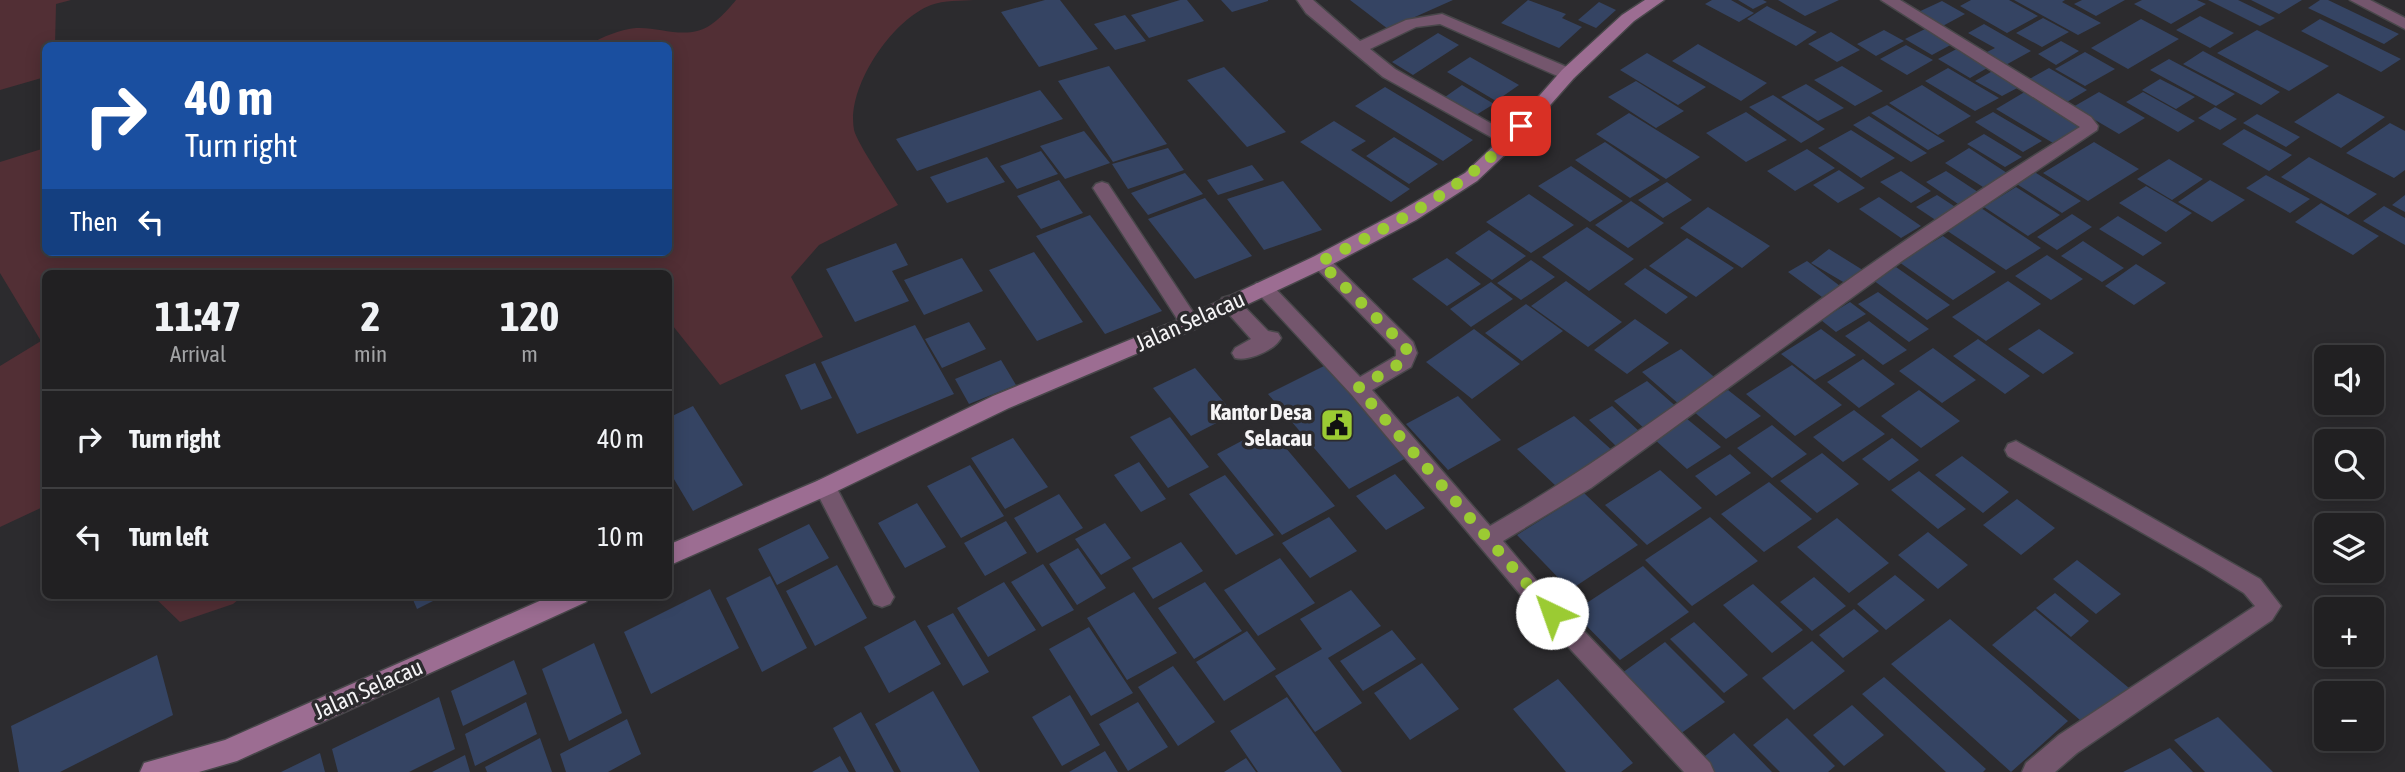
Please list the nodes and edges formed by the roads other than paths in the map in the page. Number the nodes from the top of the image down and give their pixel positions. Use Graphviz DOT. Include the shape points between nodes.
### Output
graph roads {
  1 [pos="1305,0"];
  2 [pos="1656,0"];
  3 [pos="1889,0"];
  4 [pos="2358,0"];
  5 [pos="2405,24"];
  6 [pos="1358,48"];
  7 [pos="1568,74"];
  8 [pos="1509,141"];
  9 [pos="1102,188"];
  10 [pos="1320,262"];
  11 [pos="1263,288"];
  12 [pos="1229,303"];
  13 [pos="1190,323"];
  14 [pos="1242,354"];
  15 [pos="1358,388"];
  16 [pos="2016,450"];
  17 [pos="825,487"];
  18 [pos="1488,539"];
  19 [pos="672,554"];
  20 [pos="882,597"];
  21 [pos="569,599"];
  22 [pos="192,768"];
  23 [pos="153,772"];
  24 [pos="1701,772"];
  25 [pos="2035,772"];
  1 -- 6 [label="street"];
  2 -- 7 [label="street, Jalan Selacau" via="1628,18"];
  3 -- 18 [label="street" via="2085,121 2088,130 1933,229 1582,484"];
  4 -- 5 [label="street"];
  6 -- 7 [label="street" via="1412,23 1442,19"];
  6 -- 8 [label="street" via="1389,73"];
  7 -- 8 [label="street, Jalan Selacau"];
  8 -- 10 [label="street, Jalan Selacau" via="1471,177"];
  9 -- 13 [label="street"];
  10 -- 11 [label="street, Jalan Selacau"];
  10 -- 15 [label="street" via="1406,347 1404,361"];
  11 -- 12 [label="street, Jalan Selacau"];
  11 -- 15 [label="street"];
  12 -- 13 [label="street, Jalan Selacau"];
  12 -- 14 [label="street" via="1268,340"];
  13 -- 17 [label="street, Jalan Selacau" via="1001,402"];
  15 -- 18 [label="street"];
  16 -- 25 [label="street" via="2212,561 2252,586 2269,606 2068,744"];
  17 -- 19 [label="street, Jalan Selacau"];
  17 -- 20 [label="street"];
  18 -- 24 [label="street"];
  21 -- 22 [label="street, Jalan Selacau"];
  22 -- 23 [label="street, Jalan Selacau"];
}
